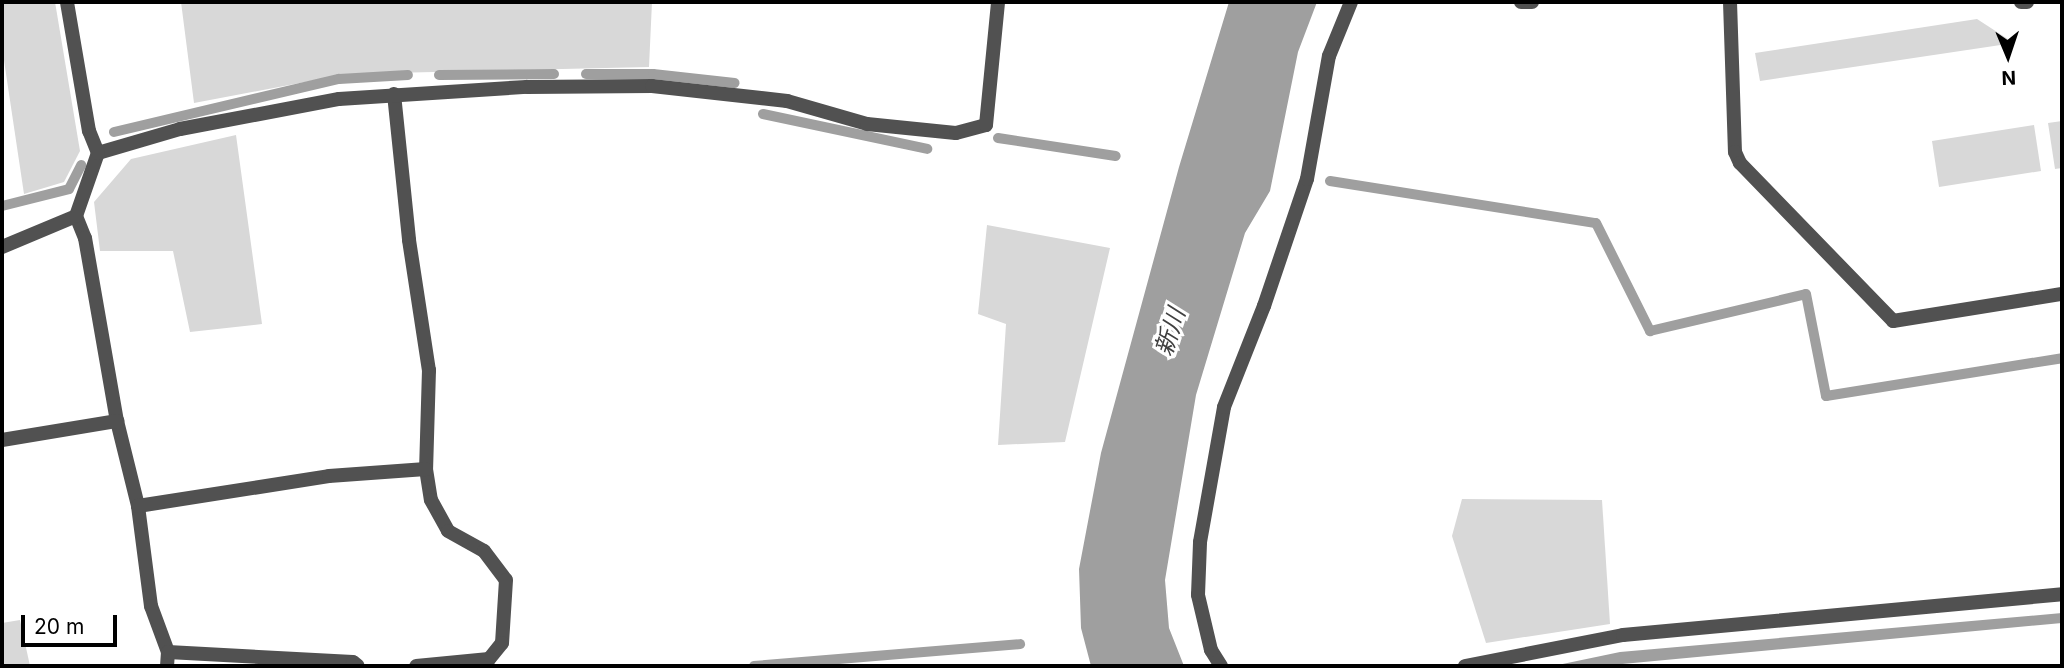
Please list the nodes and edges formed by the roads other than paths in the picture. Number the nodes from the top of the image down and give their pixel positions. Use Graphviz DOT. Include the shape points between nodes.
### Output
graph roads {
  1 [pos="67,2"];
  2 [pos="998,2"];
  3 [pos="1351,2"];
  4 [pos="1521,2"];
  5 [pos="1532,2"];
  6 [pos="1730,2"];
  7 [pos="2021,2"];
  8 [pos="2027,2"];
  9 [pos="394,94"];
  10 [pos="98,153"];
  11 [pos="76,216"];
  12 [pos="2,247"];
  13 [pos="2062,294"];
  14 [pos="117,421"];
  15 [pos="2,440"];
  16 [pos="426,469"];
  17 [pos="138,506"];
  18 [pos="2062,594"];
  19 [pos="167,659"];
  20 [pos="358,666"];
  21 [pos="416,666"];
  22 [pos="1222,666"];
  23 [pos="1465,666"];
  1 -- 10 [label="street" via="89,131"];
  2 -- 9 [label="street" via="986,125 956,133 867,124 787,102 652,86"];
  3 -- 22 [label="street" via="1329,56 1307,179 1265,306 1224,407 1200,542 1198,595 1211,650"];
  4 -- 5 [label="street"];
  6 -- 13 [label="street" via="1735,152 1740,163 1893,321"];
  7 -- 8 [label="street"];
  9 -- 10 [label="street" via="339,99 180,128"];
  9 -- 16 [label="street" via="429,370"];
  10 -- 11 [label="street"];
  11 -- 12 [label="street"];
  11 -- 14 [label="street" via="85,238"];
  14 -- 15 [label="street"];
  14 -- 17 [label="street"];
  16 -- 17 [label="street" via="329,475"];
  16 -- 21 [label="street" via="431,500 448,531 484,551 506,580 502,643 489,659"];
  17 -- 19 [label="street" via="151,606"];
  18 -- 23 [label="street" via="1622,635"];
  19 -- 20 [label="street" via="353,662"];
}
